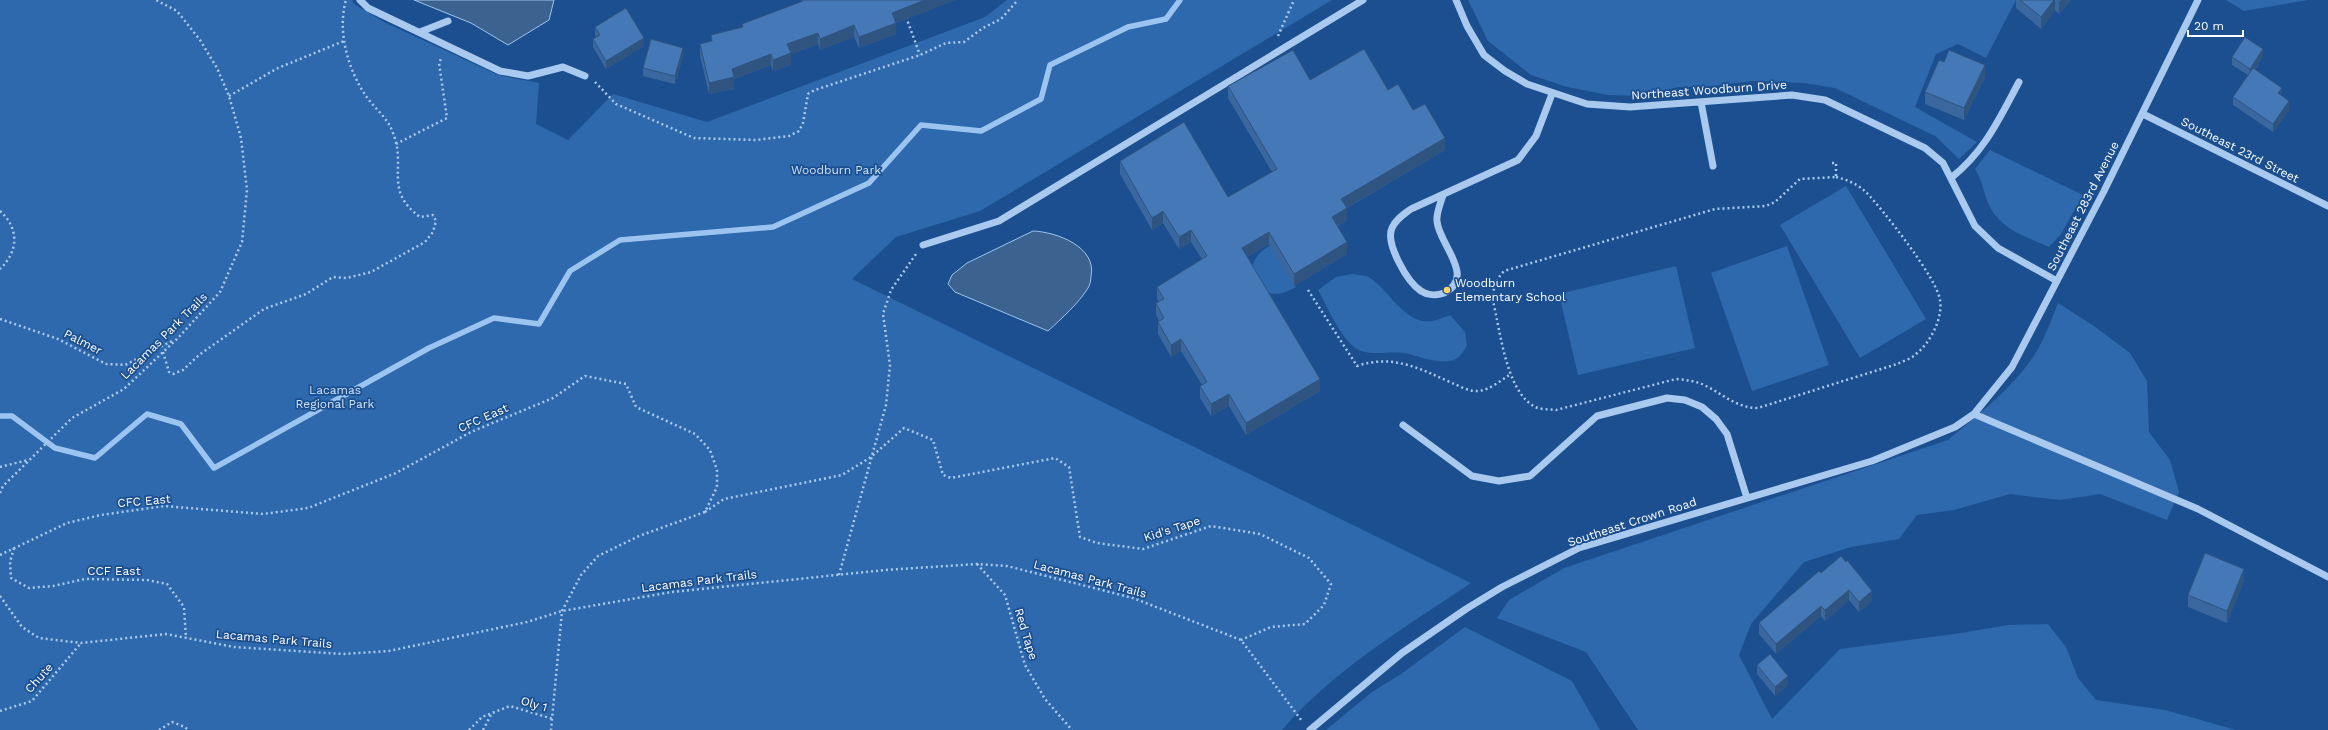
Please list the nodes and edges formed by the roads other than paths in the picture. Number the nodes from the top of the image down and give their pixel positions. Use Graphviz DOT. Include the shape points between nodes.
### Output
graph roads {
  1 [pos="360,0"];
  2 [pos="1363,0"];
  3 [pos="1456,0"];
  4 [pos="2198,0"];
  5 [pos="448,21"];
  6 [pos="420,32"];
  7 [pos="585,76"];
  8 [pos="2019,82"];
  9 [pos="1552,94"];
  10 [pos="1701,102"];
  11 [pos="2142,114"];
  12 [pos="1713,166"];
  13 [pos="1951,178"];
  14 [pos="1443,194"];
  15 [pos="2328,206"];
  16 [pos="923,245"];
  17 [pos="2057,281"];
  18 [pos="1974,414"];
  19 [pos="1403,425"];
  20 [pos="1746,498"];
  21 [pos="2328,577"];
  22 [pos="1308,728"];
  1 -- 6 [label="street" via="368,8"];
  2 -- 16 [label="street" via="999,221"];
  3 -- 9 [label="street, Northeast Woodburn Drive" via="1467,26 1484,54 1522,81"];
  4 -- 11 [label="street, Southeast 283rd Avenue"];
  5 -- 6 [label="street"];
  6 -- 7 [label="street" via="500,70 528,76 563,67"];
  8 -- 13 [label="street" via="1990,136 1968,164"];
  9 -- 10 [label="street, Northeast Woodburn Drive" via="1587,104 1630,107"];
  9 -- 14 [label="street" via="1536,136 1518,160"];
  10 -- 12 [label="street"];
  10 -- 13 [label="street, Northeast Woodburn Drive" via="1792,95 1825,100 1925,148 1943,164"];
  11 -- 15 [label="street, Southeast 23rd Street"];
  11 -- 17 [label="street, Southeast 283rd Avenue"];
  13 -- 17 [label="street, Northeast Woodburn Drive" via="1975,226 1998,248"];
  14 -- 14 [label="street" via="1411,209 1398,219 1389,239 1392,250 1416,287 1429,294 1443,293 1450,289 1457,276 1455,262 1440,236 1436,220"];
  17 -- 18 [label="street, Southeast 283rd Avenue" via="2012,367"];
  18 -- 20 [label="street, Southeast Crown Road" via="1955,427 1872,461"];
  18 -- 21 [label="street" via="2198,509"];
  19 -- 20 [label="street" via="1472,476 1499,481 1530,476 1597,416 1667,398 1685,400 1707,411 1727,434"];
  20 -- 22 [label="street, Southeast Crown Road" via="1579,548 1502,587 1402,653"];
}
